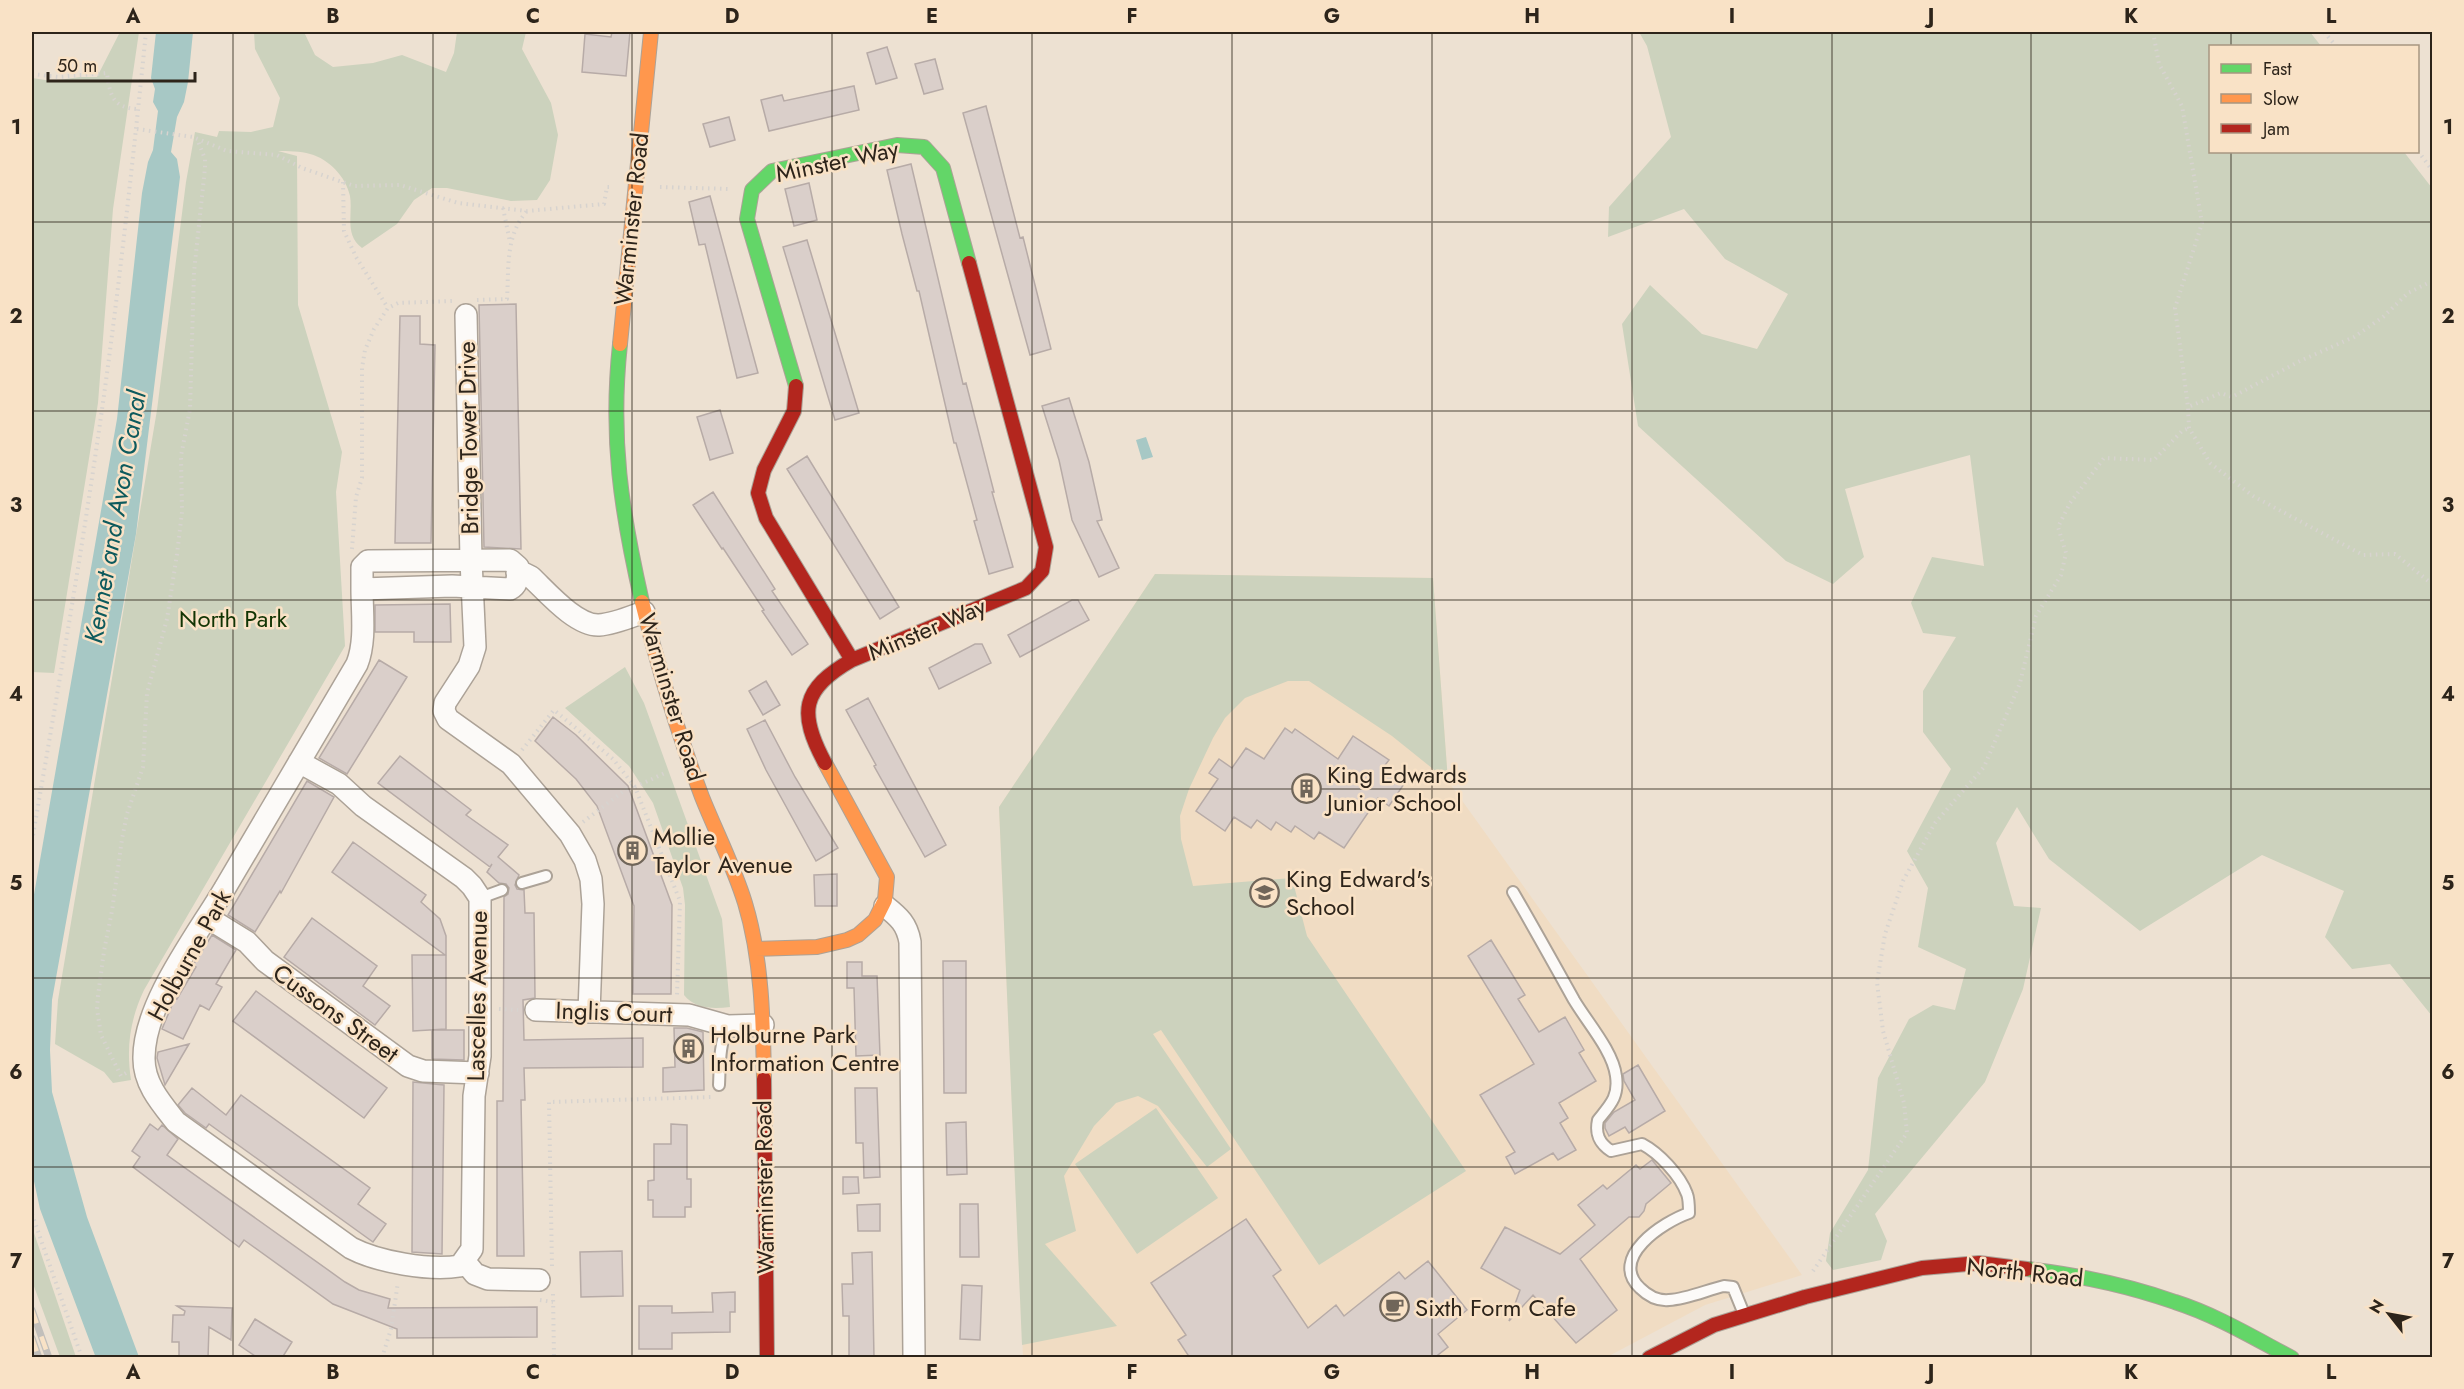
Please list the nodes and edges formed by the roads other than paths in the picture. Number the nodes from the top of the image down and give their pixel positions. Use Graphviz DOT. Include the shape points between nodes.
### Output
graph roads {
  1 [pos="651,32"];
  2 [pos="462,305"];
  3 [pos="471,560"];
  4 [pos="518,573"];
  5 [pos="472,587"];
  6 [pos="362,589"];
  7 [pos="644,612"];
  8 [pos="852,660"];
  9 [pos="299,762"];
  10 [pos="546,876"];
  11 [pos="522,883"];
  12 [pos="502,890"];
  13 [pos="1513,892"];
  14 [pos="480,898"];
  15 [pos="885,906"];
  16 [pos="208,918"];
  17 [pos="756,950"];
  18 [pos="536,1010"];
  19 [pos="589,1012"];
  20 [pos="763,1025"];
  21 [pos="728,1026"];
  22 [pos="478,1073"];
  23 [pos="719,1085"];
  24 [pos="469,1256"];
  25 [pos="548,1279"];
  26 [pos="1744,1315"];
  27 [pos="914,1357"];
  28 [pos="767,1358"];
  29 [pos="1649,1358"];
  30 [pos="2292,1358"];
  1 -- 7 [label="main road, Warminster Road" via="615,393 617,465 626,533"];
  2 -- 3 [label="street, Bridge Tower Drive"];
  3 -- 4 [label="street, Holburne Park" via="510,561 518,567"];
  3 -- 5 [label="street"];
  3 -- 6 [label="street, Holburne Park" via="368,561 362,567"];
  4 -- 5 [label="street" via="510,589"];
  4 -- 7 [label="street" via="531,577 589,624 618,621"];
  5 -- 6 [label="street"];
  5 -- 19 [label="street" via="474,656 444,703 444,711 448,719 511,764 570,834 585,860 593,904"];
  6 -- 9 [label="street, Holburne Park" via="361,654"];
  7 -- 17 [label="main road, Warminster Road" via="659,673 745,902"];
  8 -- 8 [label="main road, Minster Way" via="766,518 758,493 764,470 794,411 796,383 747,219 752,190 772,171 897,145 924,147 943,168 1046,547 1042,571 1026,588"];
  8 -- 15 [label="main road, Minster Way" via="826,674 812,693 807,716 811,737 887,877"];
  9 -- 14 [label="street, Lascelles Avenue" via="339,784 363,806 464,878"];
  9 -- 16 [label="street, Holburne Park"];
  10 -- 11 [label="lane"];
  12 -- 14 [label="lane"];
  13 -- 26 [label="lane" via="1614,1063 1615,1097 1598,1120 1598,1137 1603,1146 1611,1151 1642,1144 1652,1149 1688,1194 1689,1214 1665,1225 1642,1244 1629,1264 1632,1277 1651,1297 1669,1300 1733,1287"];
  14 -- 22 [label="street, Lascelles Avenue"];
  15 -- 17 [label="main road" via="875,920 849,940"];
  15 -- 27 [label="street" via="903,920 910,942"];
  16 -- 22 [label="street, Cussons Street" via="247,942 265,961 408,1066 423,1071"];
  16 -- 24 [label="street, Holburne Park" via="163,992 146,1035 147,1078 157,1099 195,1137 366,1256 401,1264 454,1267"];
  17 -- 20 [label="main road, Warminster Road"];
  18 -- 19 [label="street, Inglis Court"];
  19 -- 21 [label="street, Inglis Court" via="677,1014"];
  20 -- 21 [label="street, Inglis Court"];
  20 -- 28 [label="main road, Warminster Road"];
  21 -- 23 [label="lane" via="720,1057"];
  22 -- 24 [label="street, Lascelles Avenue"];
  24 -- 25 [label="street" via="475,1274 488,1279"];
  26 -- 29 [label="main road, North Road" via="1686,1337"];
  26 -- 30 [label="main road, North Road" via="1922,1268 1979,1263 2084,1276 2176,1302"];
}
